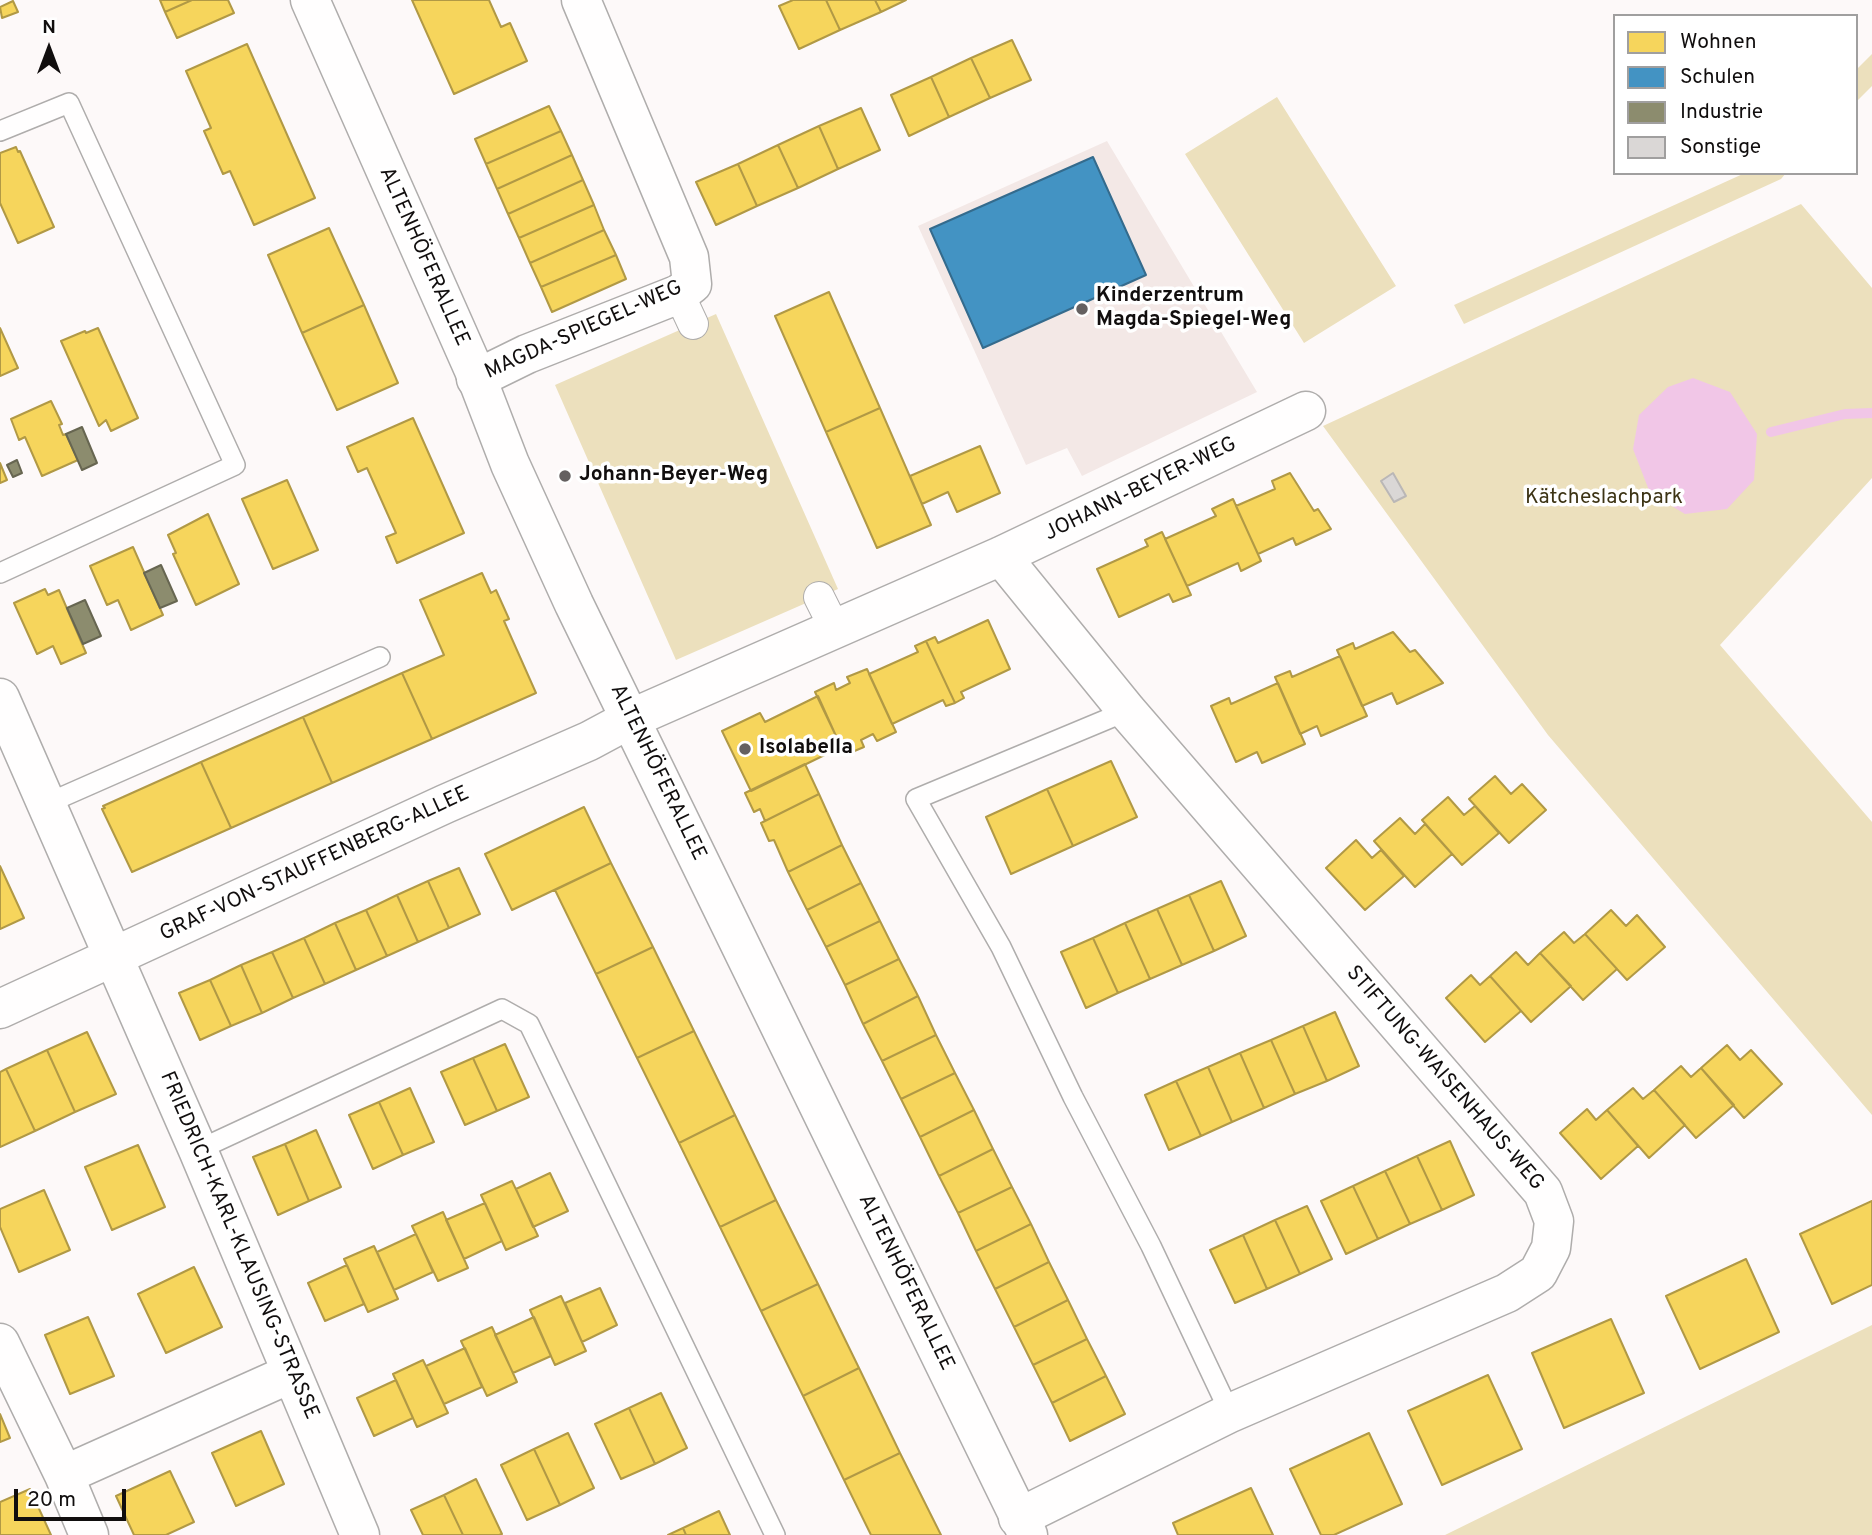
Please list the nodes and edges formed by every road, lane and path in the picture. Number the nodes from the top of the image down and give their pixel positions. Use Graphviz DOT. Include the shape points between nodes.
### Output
graph roads {
  1 [pos="310,0"];
  2 [pos="581,0"];
  3 [pos="0,131"];
  4 [pos="476,379"];
  5 [pos="1306,411"];
  6 [pos="1001,556"];
  7 [pos="0,572"];
  8 [pos="819,597"];
  9 [pos="836,631"];
  10 [pos="380,657"];
  11 [pos="0,698"];
  12 [pos="1127,711"];
  13 [pos="630,719"];
  14 [pos="47,804"];
  15 [pos="114,957"];
  16 [pos="0,1009"];
  17 [pos="198,1150"];
  18 [pos="0,1343"];
  19 [pos="292,1373"];
  20 [pos="1230,1413"];
  21 [pos="64,1475"];
  22 [pos="1023,1526"];
  23 [pos="89,1535"];
  24 [pos="360,1535"];
  25 [pos="775,1535"];
  1 -- 4 [label="street, ALTENHÖFERALLEE"];
  2 -- 4 [label="street, MAGDA-SPIEGEL-WEG" via="689,257 688,300 527,354"];
  3 -- 7 [label="lane" via="69,103 235,465"];
  4 -- 13 [label="street, ALTENHÖFERALLEE" via="510,464"];
  5 -- 6 [label="street, JOHANN-BEYER-WEG"];
  6 -- 9 [label="street, JOHANN-BEYER-WEG"];
  6 -- 12 [label="street, STIFTUNG-WAISENHAUS-WEG"];
  8 -- 9 [label="street"];
  9 -- 13 [label="street, JOHANN-BEYER-WEG"];
  10 -- 14 [label="lane"];
  11 -- 14 [label="street, FRIEDRICH-KARL-KLAUSING-STRASSE"];
  12 -- 20 [label="lane" via="916,799 1001,947"];
  12 -- 20 [label="street, STIFTUNG-WAISENHAUS-WEG" via="1543,1192 1554,1221 1552,1248 1538,1273 1507,1293"];
  13 -- 15 [label="street, GRAF-VON-STAUFFENBERG-ALLEE"];
  13 -- 22 [label="street, ALTENHÖFERALLEE"];
  14 -- 15 [label="street, FRIEDRICH-KARL-KLAUSING-STRASSE"];
  15 -- 16 [label="street, GRAF-VON-STAUFFENBERG-ALLEE"];
  15 -- 17 [label="street, FRIEDRICH-KARL-KLAUSING-STRASSE"];
  17 -- 19 [label="street, FRIEDRICH-KARL-KLAUSING-STRASSE"];
  17 -- 25 [label="lane" via="502,1009 529,1024"];
  18 -- 21 [label="street"];
  19 -- 21 [label="street"];
  19 -- 24 [label="street, FRIEDRICH-KARL-KLAUSING-STRASSE"];
  20 -- 22 [label="street, STIFTUNG-WAISENHAUS-WEG"];
  21 -- 23 [label="street"];
}
